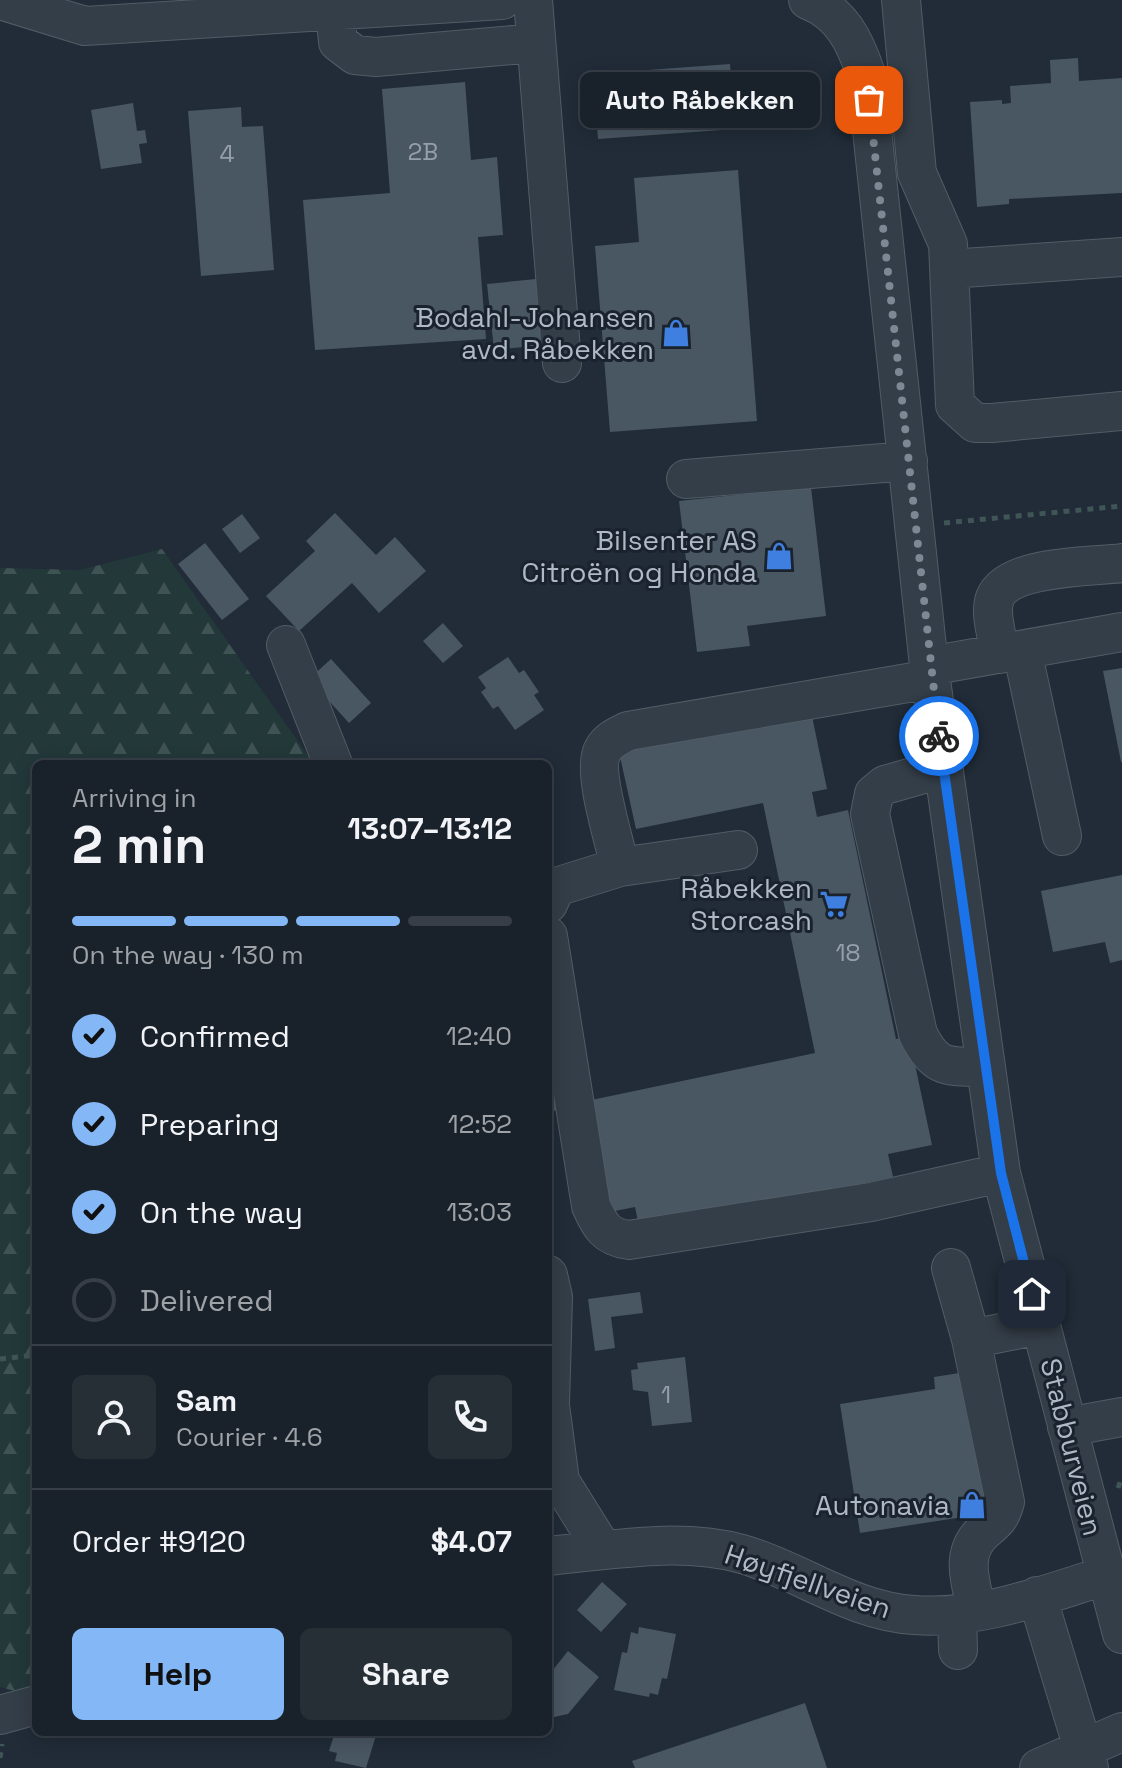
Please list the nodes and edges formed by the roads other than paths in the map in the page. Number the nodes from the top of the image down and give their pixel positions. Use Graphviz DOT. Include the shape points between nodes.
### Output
graph roads {
  1 [pos="0,0"];
  2 [pos="502,0"];
  3 [pos="533,0"];
  4 [pos="901,0"];
  5 [pos="821,2"];
  6 [pos="335,10"];
  7 [pos="536,43"];
  8 [pos="917,173"];
  9 [pos="876,176"];
  10 [pos="1122,257"];
  11 [pos="949,269"];
  12 [pos="562,363"];
  13 [pos="1122,411"];
  14 [pos="908,461"];
  15 [pos="686,479"];
  16 [pos="1122,563"];
  17 [pos="1122,632"];
  18 [pos="286,645"];
  19 [pos="1011,652"];
  20 [pos="930,673"];
  21 [pos="331,760"];
  22 [pos="944,768"];
  23 [pos="1062,836"];
  24 [pos="738,850"];
  25 [pos="620,867"];
  26 [pos="552,896"];
  27 [pos="552,961"];
  28 [pos="986,1067"];
  29 [pos="1001,1173"];
  30 [pos="951,1268"];
  31 [pos="552,1293"];
  32 [pos="1040,1325"];
  33 [pos="552,1339"];
  34 [pos="971,1339"];
  35 [pos="1122,1417"];
  36 [pos="1067,1427"];
  37 [pos="552,1435"];
  38 [pos="603,1550"];
  39 [pos="552,1556"];
  40 [pos="1037,1596"];
  41 [pos="1115,1602"];
  42 [pos="964,1625"];
  43 [pos="32,1706"];
  44 [pos="0,1715"];
  45 [pos="1122,1732"];
  46 [pos="1086,1759"];
  47 [pos="1039,1768"];
  1 -- 6 [label="street" via="85,26"];
  2 -- 6 [label="street"];
  3 -- 7 [label="street"];
  4 -- 8 [label="street"];
  5 -- 9 [label="street, Stabburveien" via="856,46 866,74"];
  6 -- 7 [label="street" via="338,42 355,55"];
  7 -- 12 [label="street"];
  8 -- 9 [label="street"];
  8 -- 11 [label="street" via="948,244"];
  9 -- 14 [label="street, Stabburveien"];
  10 -- 11 [label="street"];
  11 -- 13 [label="street" via="955,405 963,416 992,423"];
  14 -- 15 [label="street"];
  14 -- 20 [label="street, Stabburveien"];
  16 -- 19 [label="street" via="1028,573 1007,582 993,608"];
  17 -- 19 [label="street"];
  18 -- 21 [label="street"];
  19 -- 20 [label="street"];
  19 -- 23 [label="street"];
  20 -- 22 [label="street, Stabburveien"];
  20 -- 25 [label="street" via="628,731 609,741 599,769"];
  22 -- 28 [label="street, Stabburveien"];
  22 -- 28 [label="street" via="885,785 874,794 870,814 918,1034 929,1056 945,1066"];
  24 -- 25 [label="street"];
  25 -- 26 [label="street" via="556,887"];
  27 -- 29 [label="street" via="591,1206 601,1228 614,1238 629,1240 871,1202"];
  28 -- 29 [label="street, Stabburveien"];
  29 -- 32 [label="street, Stabburveien"];
  30 -- 34 [label="street"];
  31 -- 33 [label="street"];
  32 -- 34 [label="street"];
  32 -- 36 [label="street, Stabburveien"];
  34 -- 42 [label="street" via="1005,1502 1000,1520 972,1546"];
  35 -- 36 [label="street"];
  36 -- 41 [label="street, Stabburveien"];
  37 -- 38 [label="street" via="560,1481"];
  38 -- 39 [label="street, Høyfjellveien"];
  38 -- 42 [label="street, Høyfjellveien" via="699,1544 745,1555 870,1608"];
  40 -- 41 [label="street, Høyfjellveien"];
  40 -- 42 [label="street, Høyfjellveien"];
  40 -- 46 [label="street"];
  43 -- 44 [label="street"];
  45 -- 46 [label="street"];
  46 -- 47 [label="street"];
}
